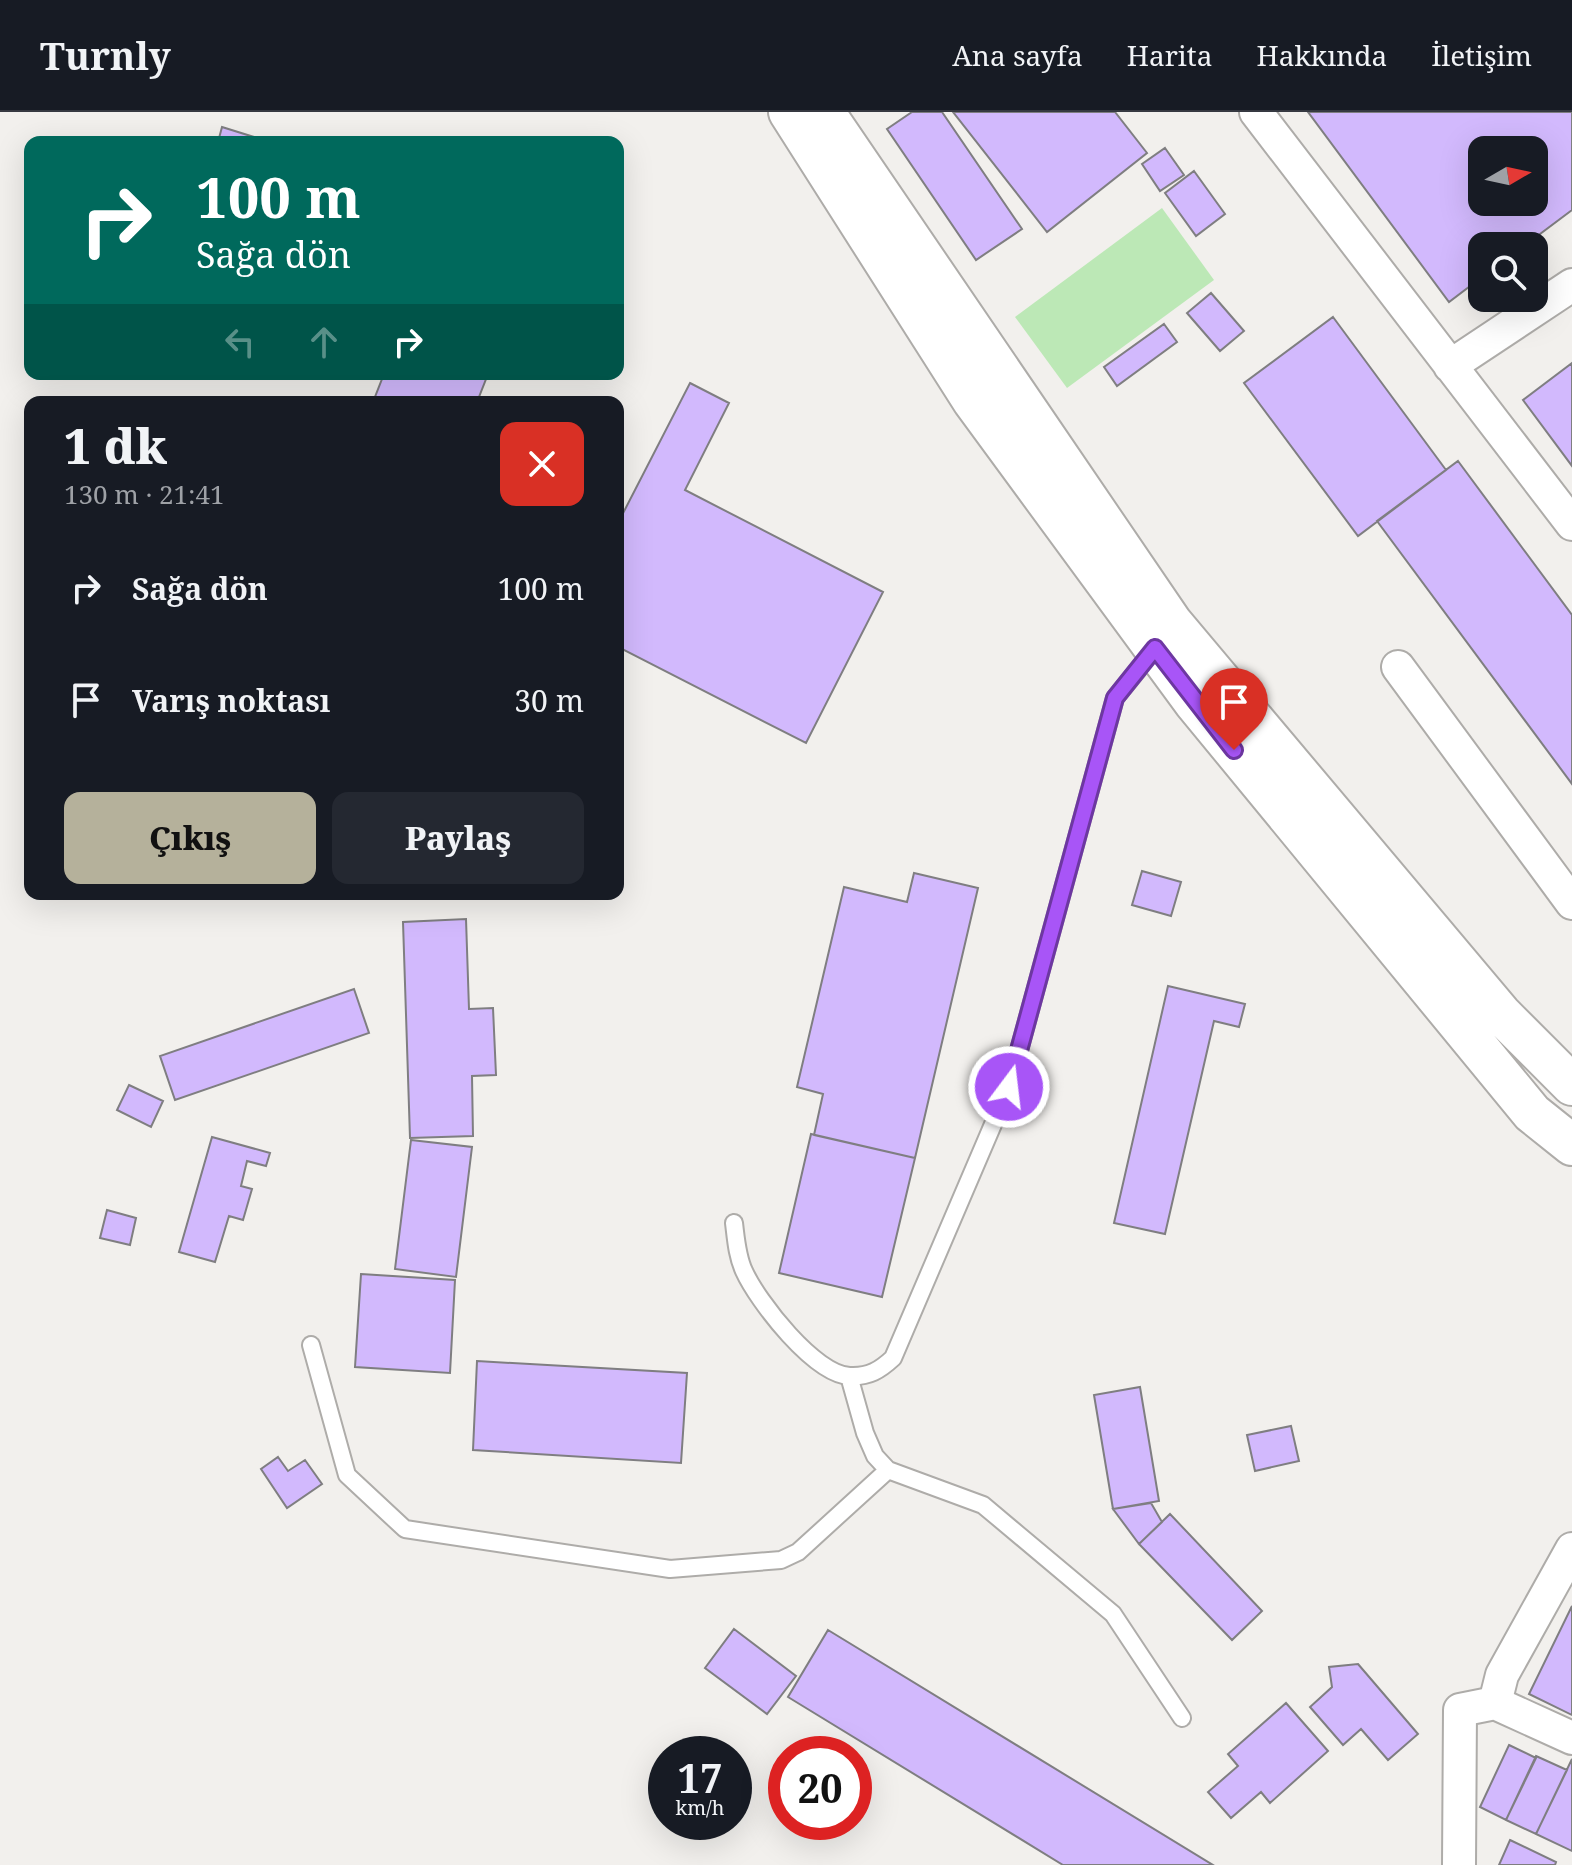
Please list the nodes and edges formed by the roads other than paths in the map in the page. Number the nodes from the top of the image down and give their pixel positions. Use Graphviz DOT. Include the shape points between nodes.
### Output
graph roads {
  1 [pos="789,112"];
  2 [pos="824,112"];
  3 [pos="1256,112"];
  4 [pos="1572,285"];
  5 [pos="1450,366"];
  6 [pos="1572,524"];
  7 [pos="1155,648"];
  8 [pos="1398,667"];
  9 [pos="1572,903"];
  10 [pos="1572,1085"];
  11 [pos="1572,1145"];
  12 [pos="734,1223"];
  13 [pos="311,1345"];
  14 [pos="849,1376"];
  15 [pos="888,1470"];
  16 [pos="1572,1549"];
  17 [pos="1495,1703"];
  18 [pos="1182,1718"];
  19 [pos="1572,1738"];
  20 [pos="1459,1865"];
  1 -- 7 [label="street" via="973,401"];
  2 -- 10 [label="street" via="1172,623 1501,1014"];
  3 -- 5 [label="street"];
  4 -- 5 [label="street"];
  5 -- 6 [label="street"];
  7 -- 11 [label="street" via="1532,1113"];
  7 -- 14 [label="lane" via="1115,698 1009,1087 893,1358 878,1372"];
  8 -- 9 [label="street"];
  12 -- 14 [label="lane" via="745,1273 772,1318 811,1356"];
  13 -- 15 [label="lane" via="347,1475 405,1529 670,1569 781,1560 798,1552"];
  14 -- 15 [label="lane" via="865,1433"];
  15 -- 18 [label="lane" via="983,1505 1113,1614"];
  16 -- 17 [label="street" via="1502,1675"];
  17 -- 19 [label="street"];
  17 -- 20 [label="street" via="1460,1710"];
}
